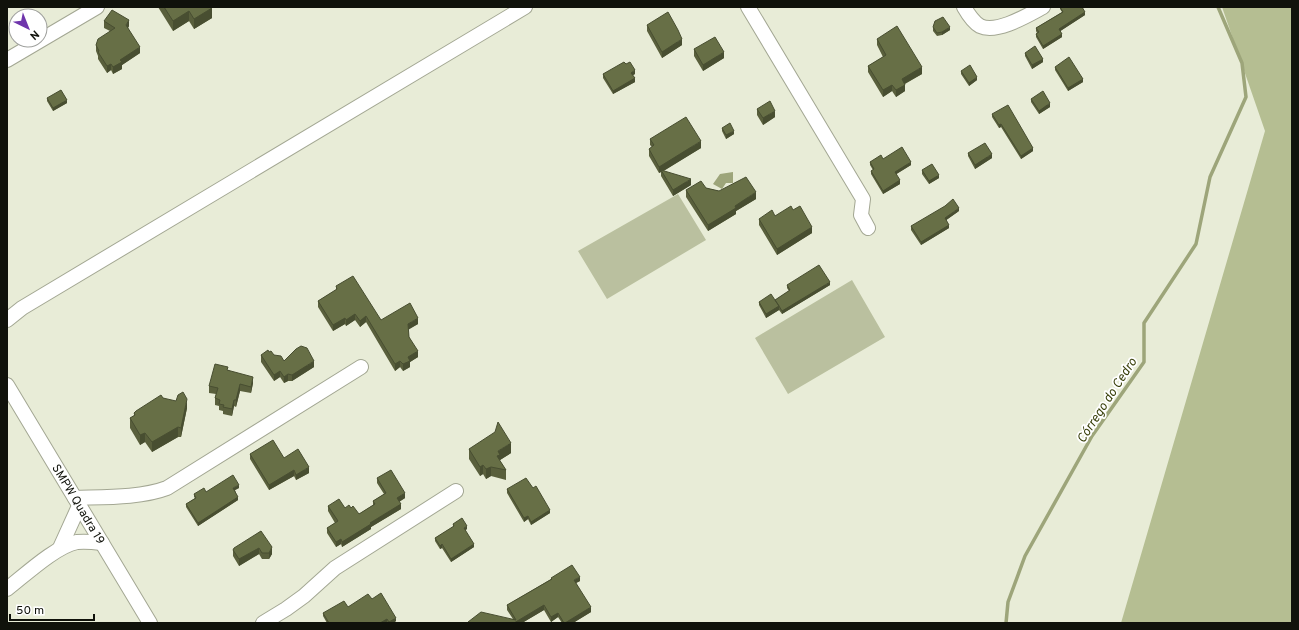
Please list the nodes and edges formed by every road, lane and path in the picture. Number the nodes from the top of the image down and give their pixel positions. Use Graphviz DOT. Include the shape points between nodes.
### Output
graph roads {
  1 [pos="97,7"];
  2 [pos="525,7"];
  3 [pos="748,7"];
  4 [pos="964,7"];
  5 [pos="1043,7"];
  6 [pos="7,60"];
  7 [pos="868,228"];
  8 [pos="22,308"];
  9 [pos="7,313"];
  10 [pos="7,320"];
  11 [pos="361,367"];
  12 [pos="7,385"];
  13 [pos="456,491"];
  14 [pos="77,502"];
  15 [pos="102,543"];
  16 [pos="60,548"];
  17 [pos="7,589"];
  18 [pos="150,623"];
  19 [pos="263,623"];
  1 -- 6 [label="street"];
  2 -- 8 [label="street"];
  3 -- 7 [label="street" via="863,199 861,215"];
  4 -- 5 [label="street" via="980,26 994,29"];
  8 -- 9 [label="street"];
  8 -- 10 [label="street"];
  11 -- 14 [label="street" via="167,488 144,494"];
  12 -- 14 [label="street, SMPW Quadra 19"];
  13 -- 19 [label="street" via="335,568 304,596"];
  14 -- 15 [label="street, SMPW Quadra 19"];
  14 -- 16 [label="street"];
  15 -- 16 [label="street" via="77,542"];
  15 -- 18 [label="street, SMPW Quadra 19"];
  16 -- 17 [label="street"];
}
